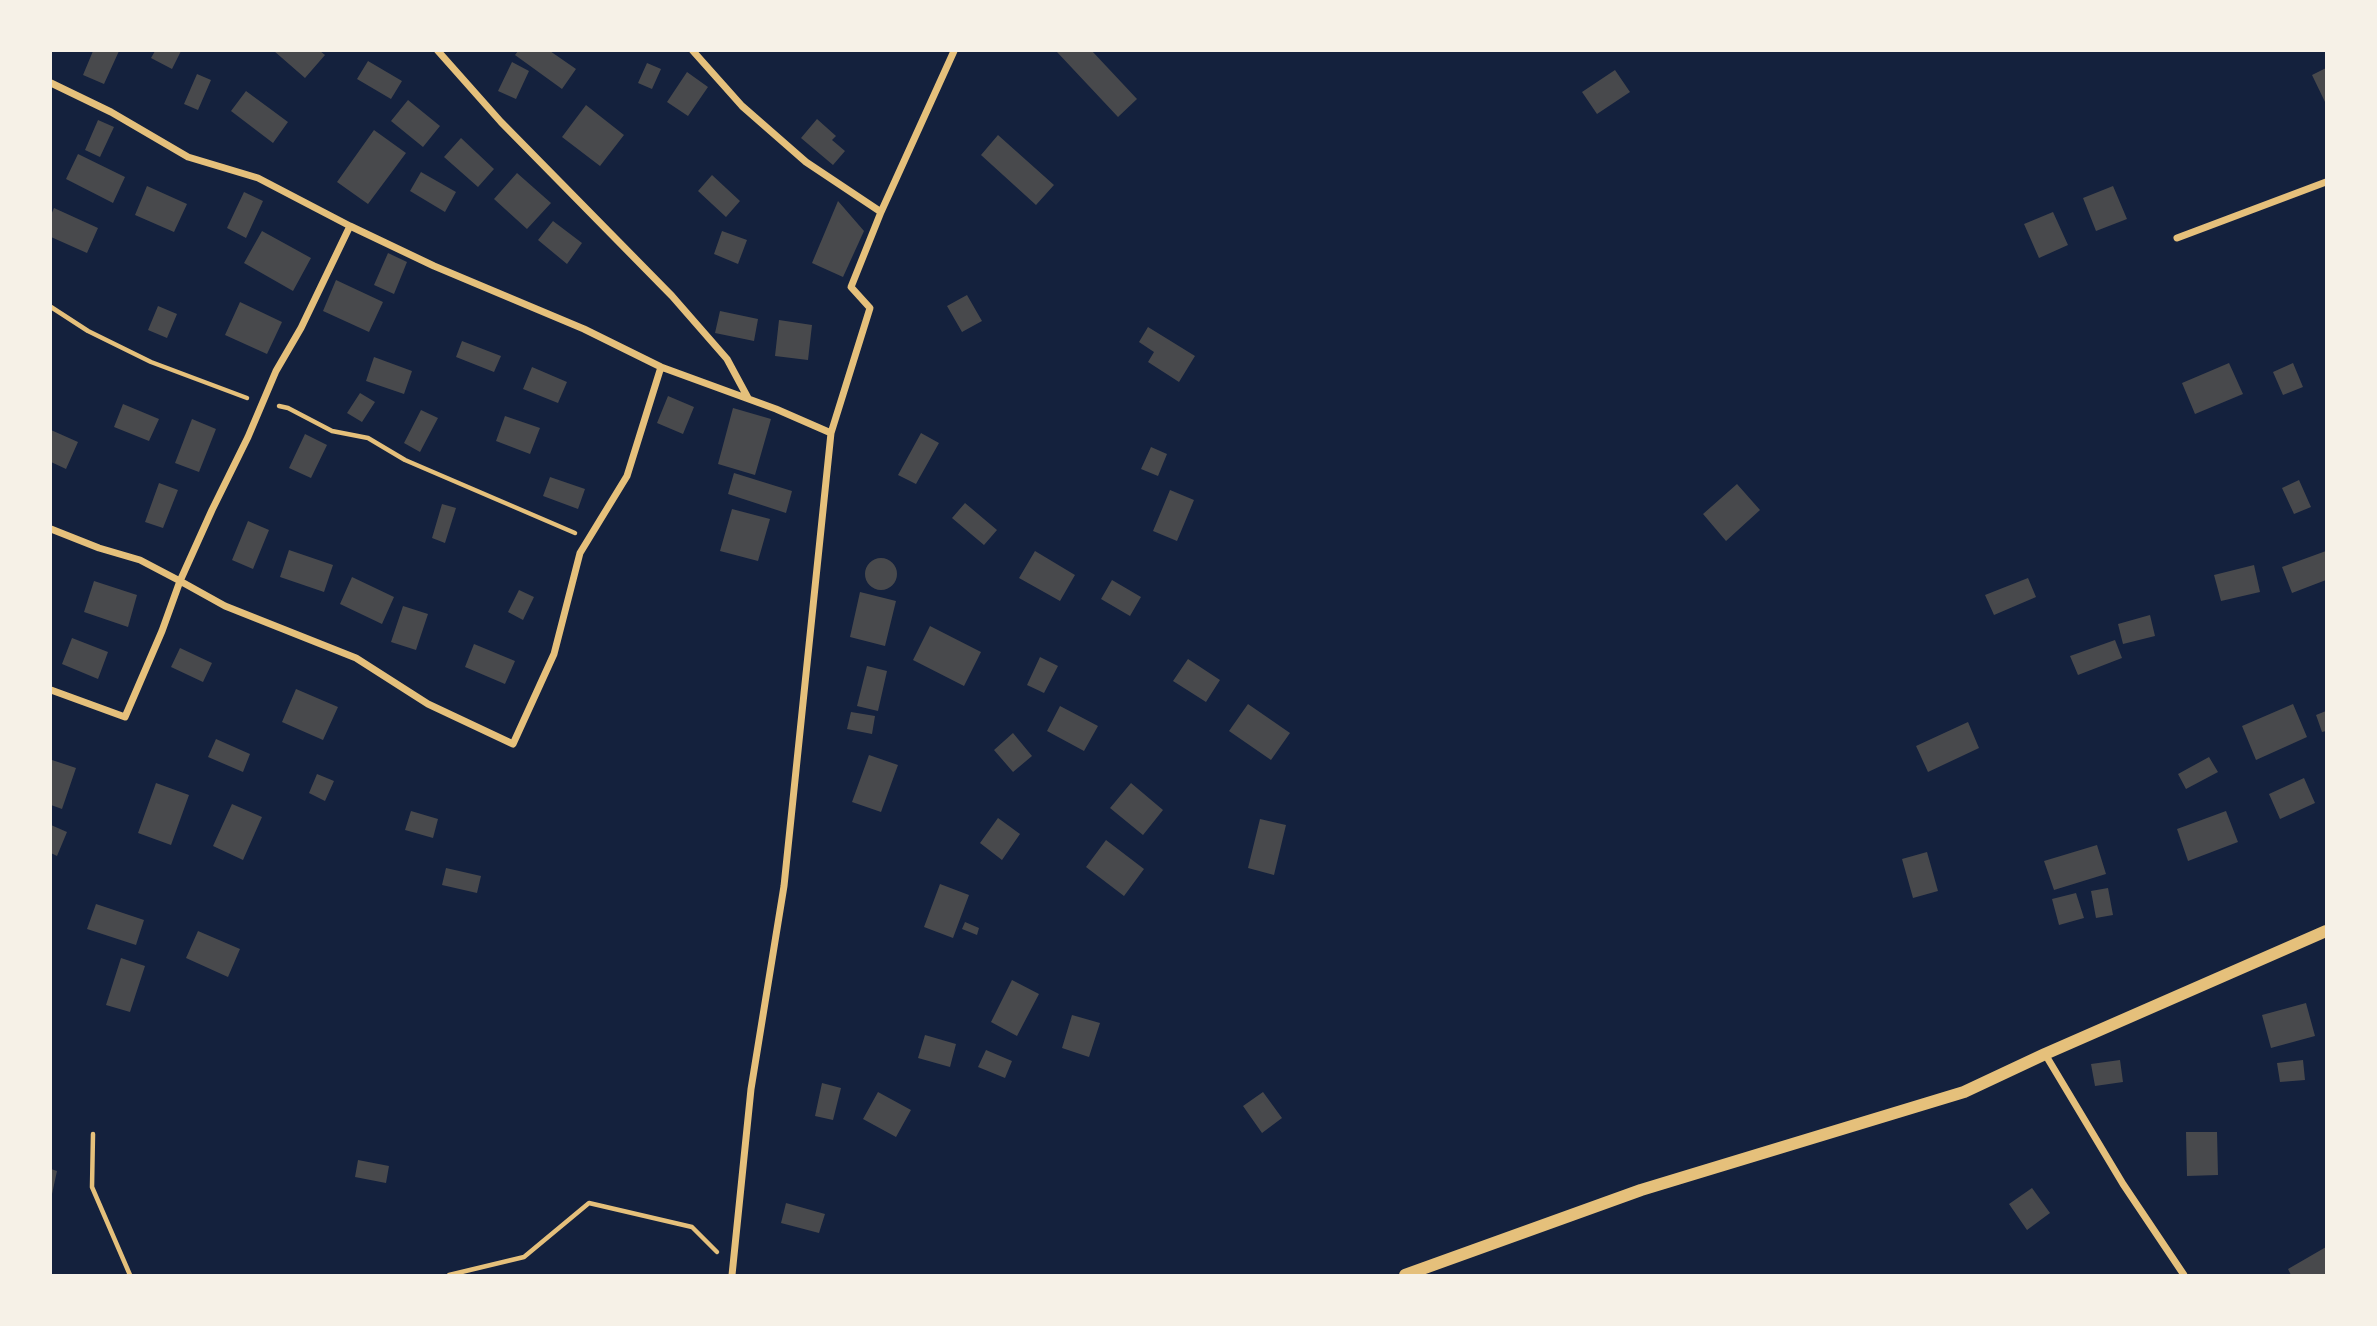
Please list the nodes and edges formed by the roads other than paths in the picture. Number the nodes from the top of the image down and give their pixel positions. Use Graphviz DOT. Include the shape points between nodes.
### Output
graph roads {
  1 [pos="438,51"];
  2 [pos="693,51"];
  3 [pos="954,51"];
  4 [pos="51,83"];
  5 [pos="2326,182"];
  6 [pos="881,212"];
  7 [pos="350,226"];
  8 [pos="2177,238"];
  9 [pos="661,367"];
  10 [pos="748,398"];
  11 [pos="831,433"];
  12 [pos="51,529"];
  13 [pos="180,581"];
  14 [pos="51,690"];
  15 [pos="2326,931"];
  16 [pos="2045,1054"];
  17 [pos="732,1271"];
  18 [pos="1405,1275"];
  19 [pos="2184,1275"];
  1 -- 10 [label="street" via="500,122 672,296 727,359"];
  2 -- 6 [label="street" via="742,106 806,162"];
  3 -- 6 [label="street"];
  4 -- 7 [label="street" via="188,157 258,178"];
  5 -- 8 [label="street"];
  6 -- 11 [label="street" via="851,286 870,307"];
  7 -- 9 [label="street"];
  7 -- 13 [label="street" via="302,328 276,371"];
  9 -- 10 [label="street"];
  9 -- 13 [label="street" via="627,476 580,553 554,654 513,744 428,704 356,658 225,606"];
  10 -- 11 [label="street"];
  11 -- 17 [label="street" via="784,886 751,1089"];
  12 -- 13 [label="street" via="140,560"];
  13 -- 14 [label="street" via="125,717"];
  15 -- 16 [label="street"];
  16 -- 18 [label="street" via="1964,1092 1641,1190"];
  16 -- 19 [label="street"];
}
